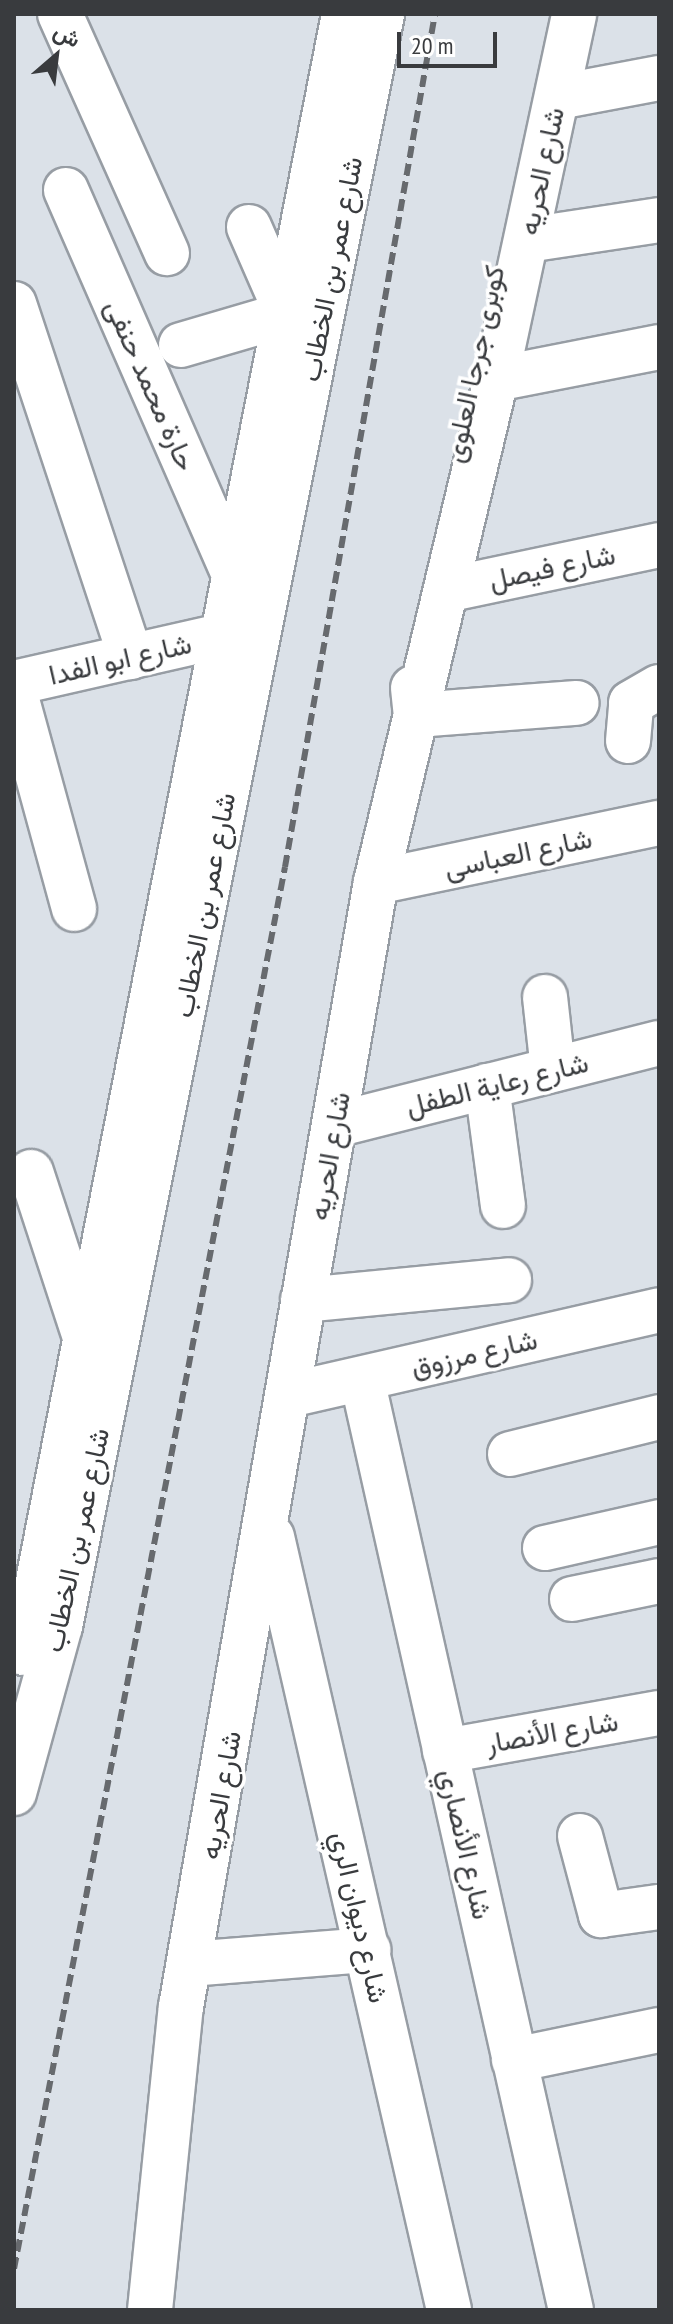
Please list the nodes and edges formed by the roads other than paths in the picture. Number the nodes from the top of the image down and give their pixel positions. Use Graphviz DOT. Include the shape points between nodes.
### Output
graph roads {
  1 [pos="60,14"];
  2 [pos="344,14"];
  3 [pos="382,14"];
  4 [pos="546,14"];
  5 [pos="574,14"];
  6 [pos="659,78"];
  7 [pos="558,97"];
  8 [pos="66,190"];
  9 [pos="659,220"];
  10 [pos="249,227"];
  11 [pos="527,240"];
  12 [pos="167,253"];
  13 [pos="14,304"];
  14 [pos="287,314"];
  15 [pos="181,345"];
  16 [pos="659,347"];
  17 [pos="496,379"];
  18 [pos="659,545"];
  19 [pos="236,580"];
  20 [pos="446,590"];
  21 [pos="225,635"];
  22 [pos="131,657"];
  23 [pos="14,686"];
  24 [pos="659,687"];
  25 [pos="577,703"];
  26 [pos="416,715"];
  27 [pos="628,741"];
  28 [pos="659,823"];
  29 [pos="376,882"];
  30 [pos="74,909"];
  31 [pos="545,997"];
  32 [pos="659,1043"];
  33 [pos="553,1070"];
  34 [pos="487,1086"];
  35 [pos="335,1125"];
  36 [pos="31,1172"];
  37 [pos="503,1206"];
  38 [pos="509,1280"];
  39 [pos="303,1300"];
  40 [pos="659,1310"];
  41 [pos="86,1340"];
  42 [pos="362,1379"];
  43 [pos="289,1395"];
  44 [pos="659,1417"];
  45 [pos="510,1454"];
  46 [pos="659,1522"];
  47 [pos="268,1525"];
  48 [pos="545,1548"];
  49 [pos="659,1581"];
  50 [pos="572,1599"];
  51 [pos="19,1652"];
  52 [pos="14,1700"];
  53 [pos="659,1713"];
  54 [pos="445,1751"];
  55 [pos="14,1793"];
  56 [pos="580,1836"];
  57 [pos="659,1907"];
  58 [pos="368,1950"];
  59 [pos="189,1964"];
  60 [pos="659,2030"];
  61 [pos="514,2060"];
  62 [pos="150,2310"];
  63 [pos="449,2310"];
  64 [pos="571,2310"];
  1 -- 12 [label="street"];
  2 -- 14 [label="street, شارع عمر بن الخطاب"];
  3 -- 55 [label="street, شارع عمر بن الخطاب" via="60,1626"];
  4 -- 26 [label="street, كوبرى جرجا العلوى" via="416,639"];
  5 -- 7 [label="street, شارع الحريه"];
  6 -- 7 [label="street"];
  7 -- 11 [label="street, شارع الحريه"];
  8 -- 19 [label="street, حارة محمد حنفى"];
  9 -- 11 [label="street"];
  10 -- 14 [label="street"];
  11 -- 17 [label="street, شارع الحريه"];
  13 -- 22 [label="street"];
  14 -- 15 [label="street"];
  14 -- 19 [label="street, شارع عمر بن الخطاب"];
  16 -- 17 [label="street"];
  17 -- 20 [label="street, شارع الحريه"];
  18 -- 20 [label="street, شارع فيصل"];
  19 -- 21 [label="street, شارع عمر بن الخطاب"];
  20 -- 26 [label="street, شارع الحريه"];
  21 -- 22 [label="street, شارع ابو الفدا"];
  21 -- 41 [label="street, شارع عمر بن الخطاب"];
  22 -- 23 [label="street, شارع ابو الفدا"];
  23 -- 30 [label="street"];
  24 -- 27 [label="street" via="631,703"];
  25 -- 26 [label="street"];
  26 -- 29 [label="street, شارع الحريه"];
  28 -- 29 [label="street, شارع العباسى"];
  29 -- 35 [label="street, شارع الحريه"];
  31 -- 33 [label="street"];
  32 -- 33 [label="street, شارع رعاية الطفل"];
  33 -- 34 [label="street, شارع رعاية الطفل"];
  34 -- 35 [label="street, شارع رعاية الطفل"];
  34 -- 37 [label="street"];
  35 -- 39 [label="street, شارع الحريه"];
  36 -- 41 [label="street"];
  38 -- 39 [label="street"];
  39 -- 43 [label="street, شارع الحريه"];
  40 -- 42 [label="street, شارع مرزوق"];
  41 -- 51 [label="street, شارع عمر بن الخطاب"];
  42 -- 43 [label="street, شارع مرزوق"];
  42 -- 54 [label="street, شارع الأنصاري"];
  43 -- 47 [label="street, شارع الحريه"];
  44 -- 45 [label="street"];
  46 -- 48 [label="street"];
  47 -- 58 [label="street, شارع ديوان الري"];
  47 -- 59 [label="street, شارع الحريه"];
  49 -- 50 [label="street"];
  51 -- 52 [label="street, شارع عمر بن الخطاب"];
  53 -- 54 [label="street, شارع الأنصار"];
  54 -- 61 [label="street, شارع الأنصاري"];
  56 -- 57 [label="street" via="601,1915"];
  58 -- 59 [label="street"];
  58 -- 63 [label="street, شارع ديوان الري"];
  59 -- 62 [label="street, شارع الحريه"];
  60 -- 61 [label="street"];
  61 -- 64 [label="street, شارع الأنصاري"];
}
